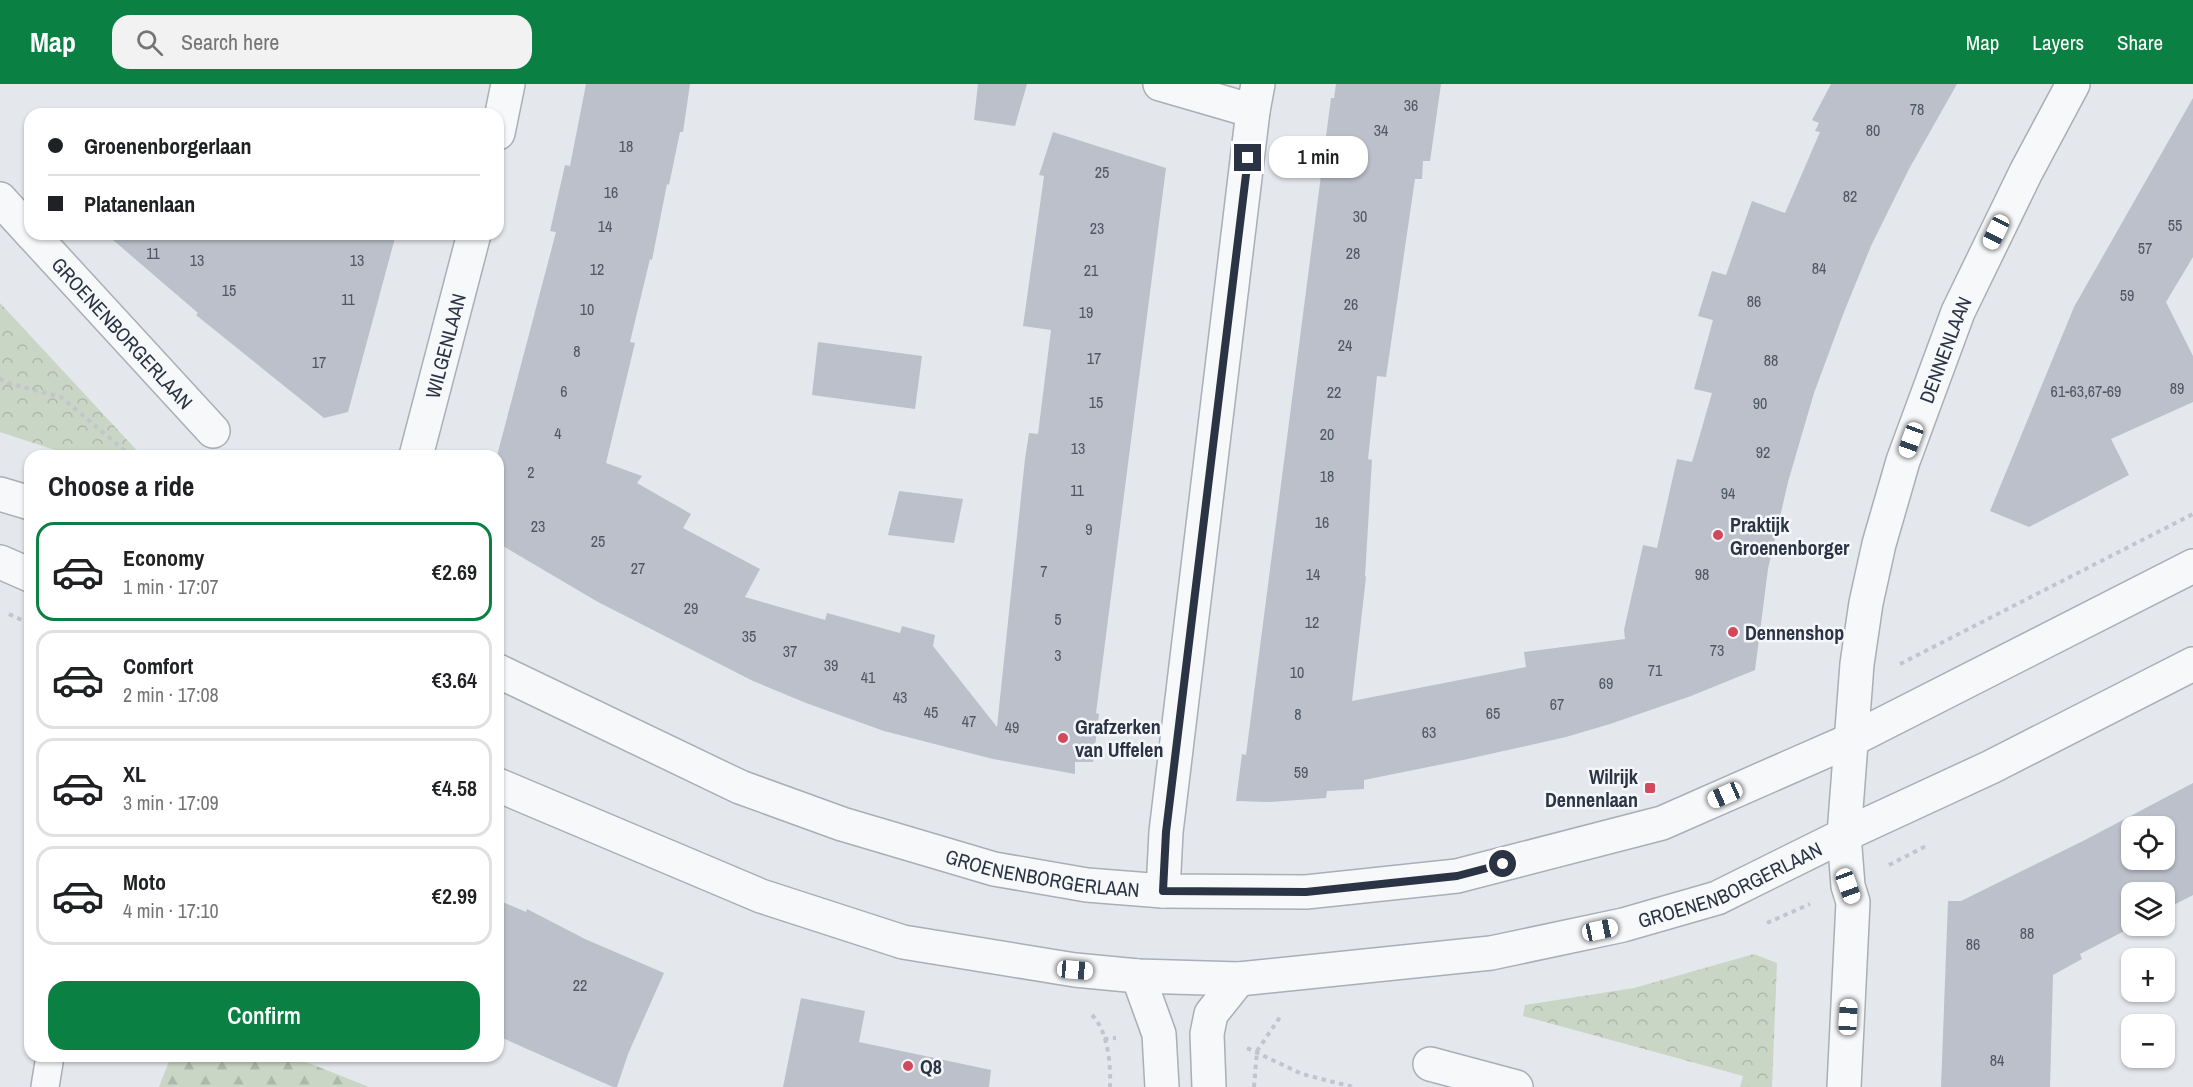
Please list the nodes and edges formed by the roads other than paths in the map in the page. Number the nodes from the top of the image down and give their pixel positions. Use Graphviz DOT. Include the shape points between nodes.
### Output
graph roads {
  1 [pos="508,84"];
  2 [pos="1160,84"];
  3 [pos="2073,84"];
  4 [pos="1256,98"];
  5 [pos="503,108"];
  6 [pos="0,199"];
  7 [pos="24,225"];
  8 [pos="37,240"];
  9 [pos="472,240"];
  10 [pos="213,431"];
  11 [pos="418,450"];
  12 [pos="0,494"];
  13 [pos="24,501"];
  14 [pos="0,562"];
  15 [pos="2193,566"];
  16 [pos="24,572"];
  17 [pos="2193,664"];
  18 [pos="504,674"];
  19 [pos="1851,740"];
  20 [pos="504,788"];
  21 [pos="1844,835"];
  22 [pos="1163,891"];
  23 [pos="1138,976"];
  24 [pos="1239,979"];
  25 [pos="49,1062"];
  26 [pos="1430,1064"];
  27 [pos="45,1087"];
  28 [pos="1162,1087"];
  29 [pos="1209,1087"];
  30 [pos="1516,1087"];
  31 [pos="1844,1087"];
  1 -- 5 [label="street"];
  2 -- 4 [label="street"];
  3 -- 19 [label="street, DENNENLAAN" via="1958,312 1903,461 1866,603"];
  4 -- 22 [label="street" via="1166,832"];
  6 -- 7 [label="street, GROENENBORGERLAAN"];
  8 -- 10 [label="street, GROENENBORGERLAAN"];
  9 -- 11 [label="street, WILGENLAAN"];
  12 -- 13 [label="street"];
  14 -- 16 [label="street"];
  15 -- 19 [label="street, GROENENBORGERLAAN"];
  17 -- 21 [label="street, GROENENBORGERLAAN" via="1991,767"];
  18 -- 22 [label="street, GROENENBORGERLAAN" via="740,788 842,824 994,869 1087,885"];
  19 -- 21 [label="street, GROENENBORGERLAAN"];
  19 -- 22 [label="street, GROENENBORGERLAAN" via="1662,823 1457,876 1306,892"];
  20 -- 23 [label="street, GROENENBORGERLAAN" via="761,896 903,942 1075,970"];
  21 -- 24 [label="street, GROENENBORGERLAAN" via="1717,898 1623,925 1491,953"];
  21 -- 31 [label="street" via="1853,902"];
  23 -- 24 [label="street, GROENENBORGERLAAN"];
  23 -- 28 [label="street" via="1159,1034"];
  24 -- 29 [label="street" via="1211,1014 1207,1034"];
  25 -- 27 [label="lane"];
  26 -- 30 [label="street"];
}
